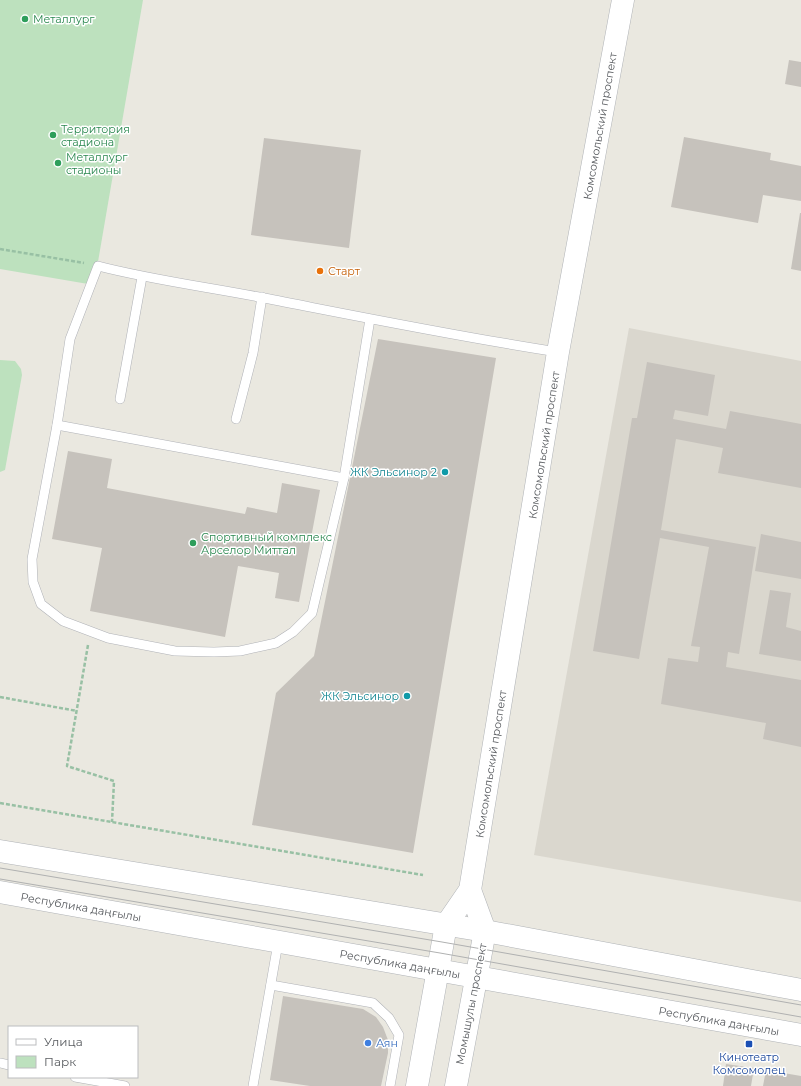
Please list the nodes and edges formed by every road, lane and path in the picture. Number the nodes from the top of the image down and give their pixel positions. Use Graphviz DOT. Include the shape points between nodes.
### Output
graph roads {
  1 [pos="623,0"];
  2 [pos="0,249"];
  3 [pos="98,266"];
  4 [pos="142,277"];
  5 [pos="262,298"];
  6 [pos="370,319"];
  7 [pos="558,352"];
  8 [pos="120,399"];
  9 [pos="236,419"];
  10 [pos="57,425"];
  11 [pos="344,478"];
  12 [pos="90,630"];
  13 [pos="0,698"];
  14 [pos="77,711"];
  15 [pos="0,803"];
  16 [pos="112,822"];
  17 [pos="0,851"];
  18 [pos="423,875"];
  19 [pos="470,890"];
  20 [pos="0,892"];
  21 [pos="446,925"];
  22 [pos="485,931"];
  23 [pos="278,943"];
  24 [pos="437,971"];
  25 [pos="477,977"];
  26 [pos="271,985"];
  27 [pos="801,990"];
  28 [pos="801,1035"];
  29 [pos="81,1078"];
  30 [pos="125,1086"];
  31 [pos="253,1086"];
  32 [pos="390,1086"];
  33 [pos="417,1086"];
  34 [pos="456,1086"];
  1 -- 7 [label="main road, Комсомольский проспект"];
  2 -- 3 [label="path"];
  3 -- 4 [label="lane"];
  3 -- 10 [label="lane" via="70,339"];
  4 -- 5 [label="lane"];
  4 -- 8 [label="lane"];
  5 -- 6 [label="lane"];
  5 -- 9 [label="lane" via="253,353"];
  6 -- 7 [label="lane"];
  6 -- 11 [label="lane"];
  7 -- 19 [label="main road, Комсомольский проспект"];
  10 -- 11 [label="lane"];
  10 -- 12 [label="lane" via="32,559 33,582 41,604 63,621"];
  11 -- 12 [label="lane" via="312,613 294,632 276,643 240,651 175,651 128,643"];
  12 -- 14 [label="path"];
  13 -- 14 [label="path"];
  14 -- 16 [label="path" via="67,766 114,781"];
  15 -- 16 [label="path"];
  16 -- 18 [label="path"];
  17 -- 21 [label="main road"];
  19 -- 21 [label="main road"];
  19 -- 22 [label="main road, Момышулы проспект"];
  20 -- 23 [label="main road, Республика даңғылы"];
  21 -- 22 [label="main road"];
  21 -- 24 [label="main road"];
  22 -- 25 [label="main road, Момышулы проспект"];
  22 -- 27 [label="main road"];
  23 -- 24 [label="main road, Республика даңғылы"];
  23 -- 26 [label="lane"];
  24 -- 25 [label="main road, Республика даңғылы"];
  24 -- 33 [label="main road"];
  25 -- 28 [label="main road, Республика даңғылы"];
  25 -- 34 [label="main road, Момышулы проспект"];
  26 -- 31 [label="lane"];
  26 -- 32 [label="lane" via="373,1003 389,1018 399,1035"];
  29 -- 30 [label="lane"];
}
